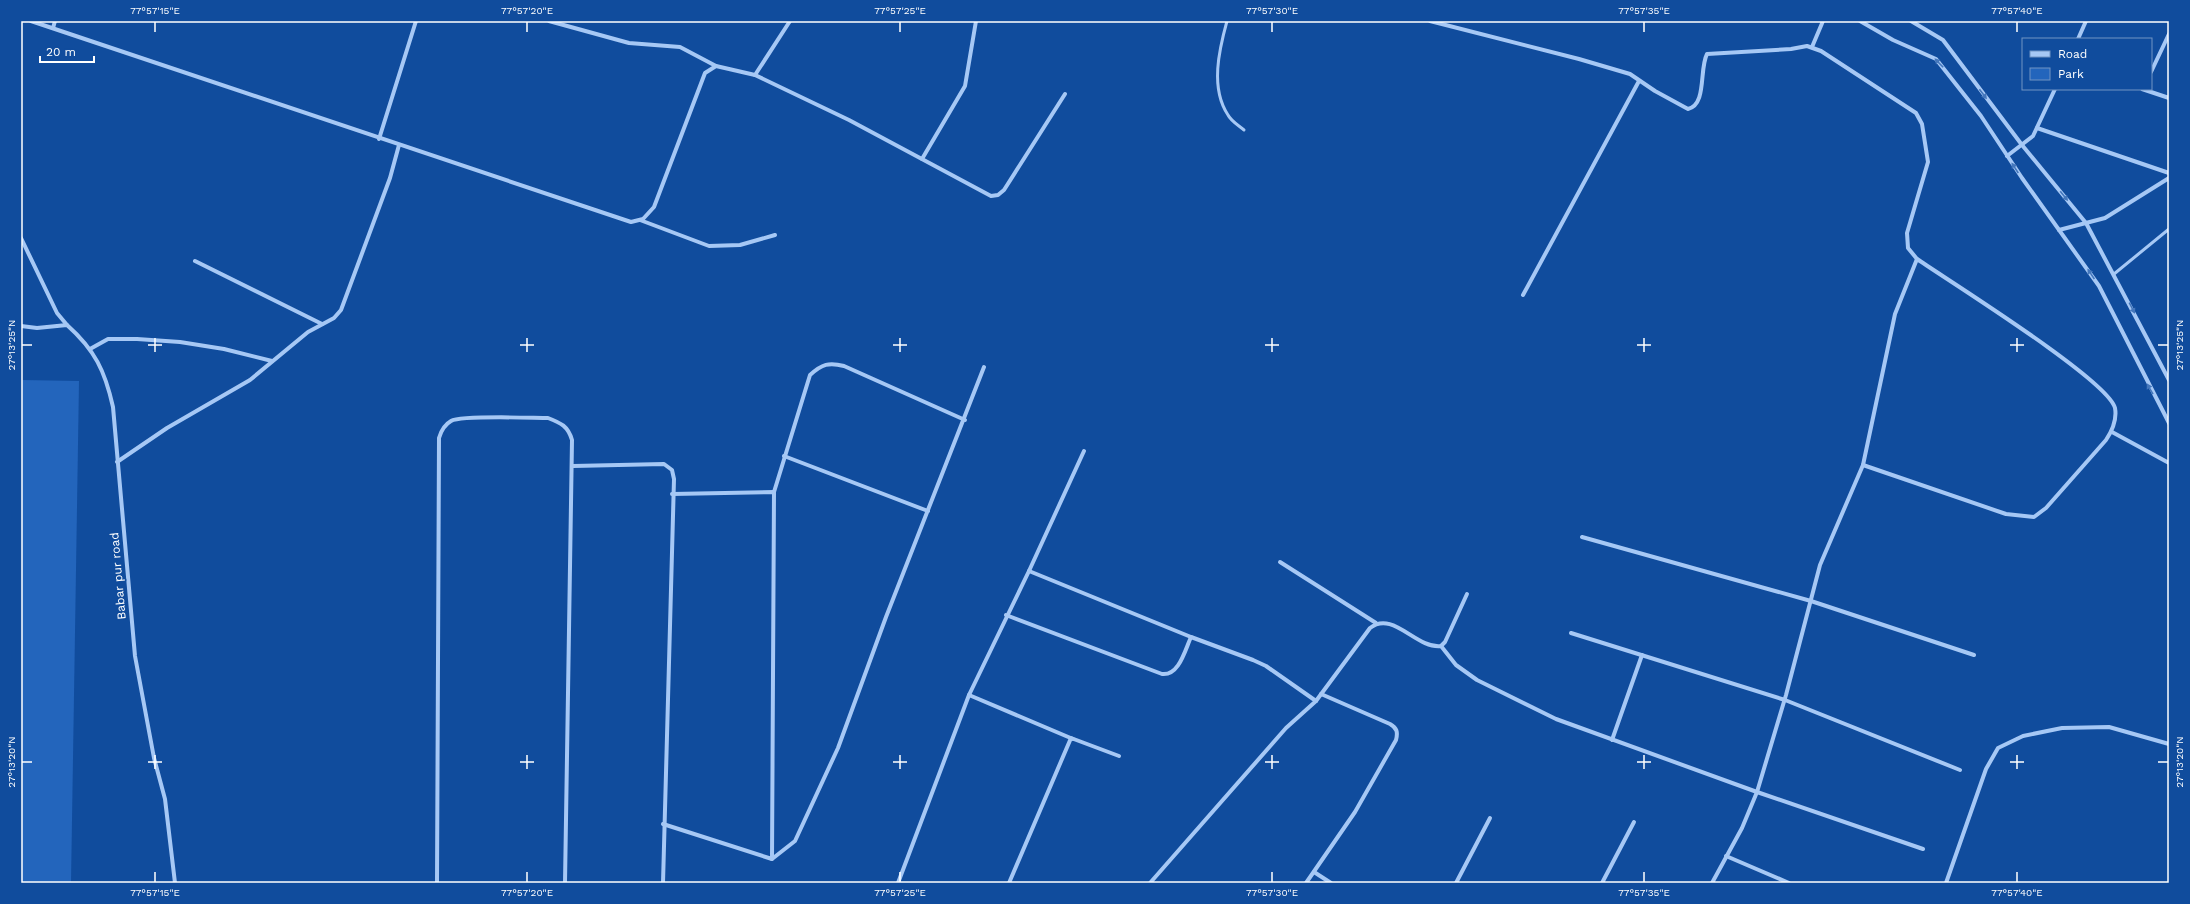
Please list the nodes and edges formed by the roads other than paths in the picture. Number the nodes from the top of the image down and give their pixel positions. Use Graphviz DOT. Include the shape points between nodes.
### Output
graph roads {
  1 [pos="31,21"];
  2 [pos="55,21"];
  3 [pos="416,21"];
  4 [pos="549,21"];
  5 [pos="790,21"];
  6 [pos="976,21"];
  7 [pos="1227,21"];
  8 [pos="1430,21"];
  9 [pos="1823,21"];
  10 [pos="1860,21"];
  11 [pos="1911,21"];
  12 [pos="2086,21"];
  13 [pos="53,28"];
  14 [pos="2169,34"];
  15 [pos="2078,38"];
  16 [pos="1812,47"];
  17 [pos="716,66"];
  18 [pos="2152,70"];
  19 [pos="755,75"];
  20 [pos="1639,81"];
  21 [pos="2055,90"];
  22 [pos="2146,90"];
  23 [pos="1065,94"];
  24 [pos="2169,98"];
  25 [pos="2037,128"];
  26 [pos="1244,130"];
  27 [pos="379,139"];
  28 [pos="399,144"];
  29 [pos="2022,145"];
  30 [pos="2007,156"];
  31 [pos="922,159"];
  32 [pos="2169,173"];
  33 [pos="2169,178"];
  34 [pos="640,220"];
  35 [pos="2086,223"];
  36 [pos="2169,229"];
  37 [pos="2059,230"];
  38 [pos="775,235"];
  39 [pos="21,238"];
  40 [pos="1917,259"];
  41 [pos="195,261"];
  42 [pos="2114,274"];
  43 [pos="1524,295"];
  44 [pos="322,324"];
  45 [pos="67,325"];
  46 [pos="21,326"];
  47 [pos="90,349"];
  48 [pos="272,361"];
  49 [pos="984,367"];
  50 [pos="2169,380"];
  51 [pos="965,420"];
  52 [pos="2169,423"];
  53 [pos="2112,432"];
  54 [pos="1084,451"];
  55 [pos="784,456"];
  56 [pos="117,462"];
  57 [pos="2169,463"];
  58 [pos="1863,465"];
  59 [pos="573,466"];
  60 [pos="774,492"];
  61 [pos="672,494"];
  62 [pos="928,511"];
  63 [pos="1582,537"];
  64 [pos="1280,562"];
  65 [pos="1029,571"];
  66 [pos="1467,594"];
  67 [pos="1811,601"];
  68 [pos="1006,615"];
  69 [pos="1376,624"];
  70 [pos="1571,633"];
  71 [pos="1191,637"];
  72 [pos="1441,646"];
  73 [pos="1642,655"];
  74 [pos="1974,655"];
  75 [pos="968,694"];
  76 [pos="1320,694"];
  77 [pos="1316,700"];
  78 [pos="1785,700"];
  79 [pos="1073,739"];
  80 [pos="1612,740"];
  81 [pos="2169,744"];
  82 [pos="1120,756"];
  83 [pos="1960,770"];
  84 [pos="1757,792"];
  85 [pos="1490,818"];
  86 [pos="1634,822"];
  87 [pos="663,824"];
  88 [pos="1923,849"];
  89 [pos="1726,856"];
  90 [pos="772,859"];
  91 [pos="1314,872"];
  92 [pos="175,883"];
  93 [pos="437,883"];
  94 [pos="565,883"];
  95 [pos="663,883"];
  96 [pos="898,883"];
  97 [pos="1009,883"];
  98 [pos="1150,883"];
  99 [pos="1306,883"];
  100 [pos="1331,883"];
  101 [pos="1456,883"];
  102 [pos="1602,883"];
  103 [pos="1712,883"];
  104 [pos="1788,883"];
  105 [pos="1946,883"];
  1 -- 13 [label="street"];
  2 -- 13 [label="street"];
  3 -- 27 [label="street"];
  4 -- 17 [label="street" via="629,44 680,47"];
  5 -- 19 [label="street"];
  6 -- 31 [label="street" via="965,86"];
  7 -- 26 [label="lane" via="1220,50 1218,87 1221,104 1228,117"];
  8 -- 20 [label="street" via="1579,59 1630,74"];
  9 -- 16 [label="street"];
  30 -- 10 [label="street, one-way" via="1981,116 1936,59"];
  11 -- 29 [label="street, one-way" via="1942,40"];
  12 -- 15 [label="street"];
  13 -- 27 [label="street"];
  14 -- 18 [label="street"];
  16 -- 20 [label="street" via="1707,54 1703,66 1700,97 1697,104 1688,109"];
  16 -- 40 [label="street" via="1907,106 1916,113 1922,124 1928,162 1906,240 1908,248"];
  17 -- 19 [label="street"];
  17 -- 34 [label="street" via="705,73 654,207"];
  19 -- 31 [label="street" via="849,120"];
  20 -- 43 [label="street"];
  21 -- 25 [label="street"];
  22 -- 24 [label="street"];
  23 -- 31 [label="street" via="998,195 986,194"];
  25 -- 29 [label="street" via="2033,136"];
  25 -- 32 [label="street"];
  27 -- 28 [label="street"];
  28 -- 34 [label="street" via="631,222"];
  28 -- 44 [label="street" via="390,178 344,305 334,318"];
  29 -- 30 [label="street"];
  29 -- 35 [label="street, one-way"];
  37 -- 30 [label="street, one-way"];
  33 -- 35 [label="street" via="2105,218"];
  34 -- 38 [label="street" via="709,246 740,245"];
  35 -- 37 [label="street"];
  35 -- 42 [label="street"];
  36 -- 42 [label="lane"];
  52 -- 37 [label="street, one-way" via="2099,286"];
  39 -- 45 [label="street, Babar pur road" via="57,313"];
  40 -- 53 [label="street" via="2059,355 2106,395 2115,408"];
  40 -- 58 [label="street" via="1895,314"];
  41 -- 44 [label="street"];
  42 -- 50 [label="street, one-way"];
  44 -- 48 [label="street"];
  45 -- 46 [label="street" via="37,328"];
  45 -- 47 [label="street, Babar pur road"];
  47 -- 48 [label="street" via="108,340 137,339 224,349"];
  47 -- 56 [label="street, Babar pur road" via="107,378 113,407"];
  48 -- 56 [label="street" via="250,380 167,428"];
  49 -- 51 [label="street"];
  51 -- 55 [label="street" via="832,363 820,366 810,375"];
  51 -- 62 [label="street"];
  53 -- 57 [label="street"];
  53 -- 58 [label="street" via="2046,508 2034,517 2006,514"];
  54 -- 65 [label="street"];
  55 -- 60 [label="street"];
  55 -- 62 [label="street"];
  56 -- 92 [label="street, Babar pur road" via="135,656 154,758 165,799"];
  58 -- 67 [label="street" via="1820,565"];
  59 -- 61 [label="street" via="664,464 672,470"];
  59 -- 93 [label="street" via="569,430 560,422 548,418 452,420 442,428 439,438"];
  59 -- 94 [label="street"];
  60 -- 61 [label="street"];
  60 -- 90 [label="street"];
  61 -- 87 [label="street" via="671,619"];
  62 -- 90 [label="street" via="838,748 795,841"];
  63 -- 67 [label="street"];
  64 -- 69 [label="street"];
  65 -- 68 [label="street"];
  65 -- 71 [label="street"];
  66 -- 72 [label="street" via="1446,642"];
  67 -- 74 [label="street"];
  67 -- 78 [label="street"];
  68 -- 71 [label="street" via="1162,674 1171,673 1175,669"];
  68 -- 75 [label="street"];
  69 -- 72 [label="street" via="1382,622 1394,626 1429,645"];
  69 -- 76 [label="street" via="1370,628"];
  70 -- 73 [label="street"];
  71 -- 77 [label="street" via="1266,666"];
  72 -- 80 [label="street" via="1456,665 1477,680 1556,719"];
  73 -- 78 [label="street"];
  73 -- 80 [label="street"];
  75 -- 79 [label="street"];
  75 -- 96 [label="street"];
  76 -- 77 [label="street"];
  76 -- 91 [label="street" via="1396,727 1398,733 1355,812"];
  77 -- 98 [label="street" via="1286,728"];
  78 -- 83 [label="street"];
  78 -- 84 [label="street"];
  79 -- 82 [label="street"];
  79 -- 97 [label="street" via="1071,738"];
  80 -- 84 [label="street"];
  81 -- 105 [label="street" via="2109,727 2062,728 2023,736 1998,748 1986,769"];
  84 -- 88 [label="street"];
  84 -- 89 [label="street" via="1742,828"];
  85 -- 101 [label="street"];
  86 -- 102 [label="street"];
  87 -- 90 [label="street"];
  87 -- 95 [label="street"];
  89 -- 103 [label="street"];
  89 -- 104 [label="street"];
  91 -- 99 [label="street"];
  91 -- 100 [label="street"];
}
